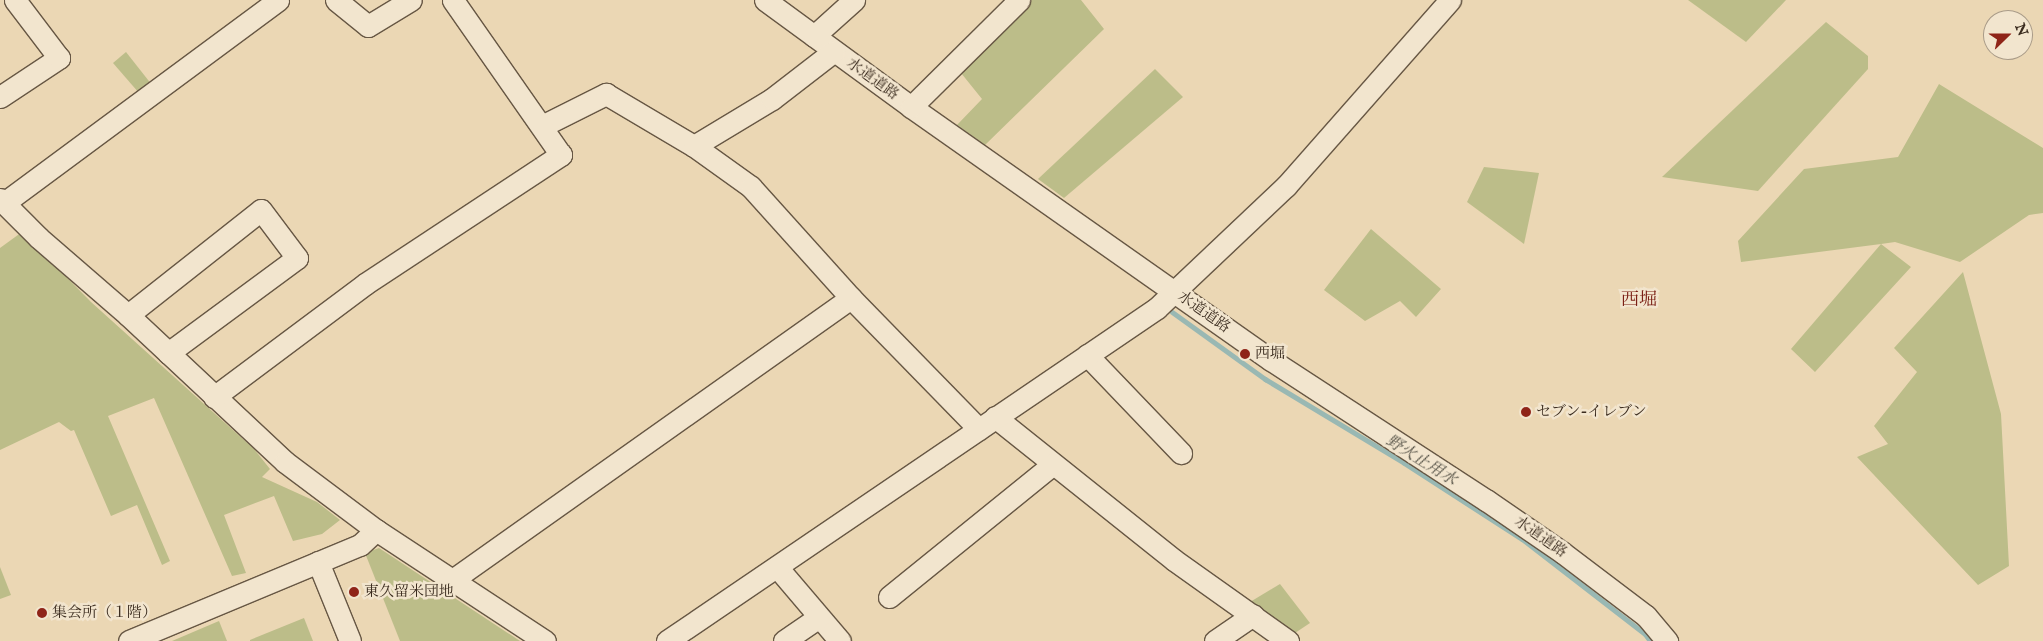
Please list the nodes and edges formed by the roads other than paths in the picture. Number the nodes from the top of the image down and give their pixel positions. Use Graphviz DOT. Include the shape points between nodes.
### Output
graph roads {
  1 [pos="15,0"];
  2 [pos="278,0"];
  3 [pos="336,0"];
  4 [pos="411,0"];
  5 [pos="453,0"];
  6 [pos="764,0"];
  7 [pos="854,0"];
  8 [pos="1020,0"];
  9 [pos="1450,0"];
  10 [pos="814,36"];
  11 [pos="834,51"];
  12 [pos="0,98"];
  13 [pos="911,107"];
  14 [pos="542,126"];
  15 [pos="694,146"];
  16 [pos="2,201"];
  17 [pos="1176,293"];
  18 [pos="851,298"];
  19 [pos="128,315"];
  20 [pos="168,353"];
  21 [pos="1087,355"];
  22 [pos="214,397"];
  23 [pos="987,423"];
  24 [pos="1181,453"];
  25 [pos="1053,464"];
  26 [pos="376,530"];
  27 [pos="318,562"];
  28 [pos="777,567"];
  29 [pos="451,581"];
  30 [pos="889,596"];
  31 [pos="1253,616"];
  32 [pos="819,617"];
  33 [pos="129,641"];
  34 [pos="350,641"];
  35 [pos="545,641"];
  36 [pos="667,641"];
  37 [pos="784,641"];
  38 [pos="840,641"];
  39 [pos="1215,641"];
  40 [pos="1288,641"];
  41 [pos="1667,641"];
  1 -- 12 [label="street" via="58,58"];
  2 -- 16 [label="street"];
  3 -- 4 [label="street" via="368,26"];
  5 -- 14 [label="street"];
  6 -- 10 [label="street, 水道道路"];
  7 -- 10 [label="street"];
  8 -- 13 [label="street"];
  9 -- 17 [label="street" via="1286,186"];
  10 -- 11 [label="street, 水道道路"];
  11 -- 13 [label="street, 水道道路"];
  11 -- 15 [label="street" via="772,99"];
  13 -- 17 [label="street, 水道道路"];
  14 -- 15 [label="street" via="606,94"];
  14 -- 22 [label="street" via="561,155 365,284"];
  15 -- 18 [label="street" via="751,187"];
  16 -- 19 [label="street"];
  17 -- 21 [label="street"];
  17 -- 41 [label="street, 水道道路" via="1563,553 1646,616"];
  18 -- 23 [label="street"];
  18 -- 29 [label="street"];
  19 -- 20 [label="street"];
  19 -- 20 [label="street" via="261,210 297,258"];
  20 -- 22 [label="street"];
  21 -- 23 [label="street"];
  21 -- 24 [label="street"];
  22 -- 26 [label="street" via="285,462"];
  23 -- 25 [label="street"];
  23 -- 28 [label="street"];
  25 -- 30 [label="street"];
  25 -- 31 [label="street" via="1174,560"];
  26 -- 27 [label="street" via="360,545"];
  26 -- 29 [label="street"];
  27 -- 33 [label="street"];
  27 -- 34 [label="street"];
  28 -- 32 [label="street"];
  28 -- 36 [label="street"];
  29 -- 35 [label="street"];
  31 -- 39 [label="street"];
  31 -- 40 [label="street"];
  32 -- 37 [label="street"];
  32 -- 38 [label="street"];
}
